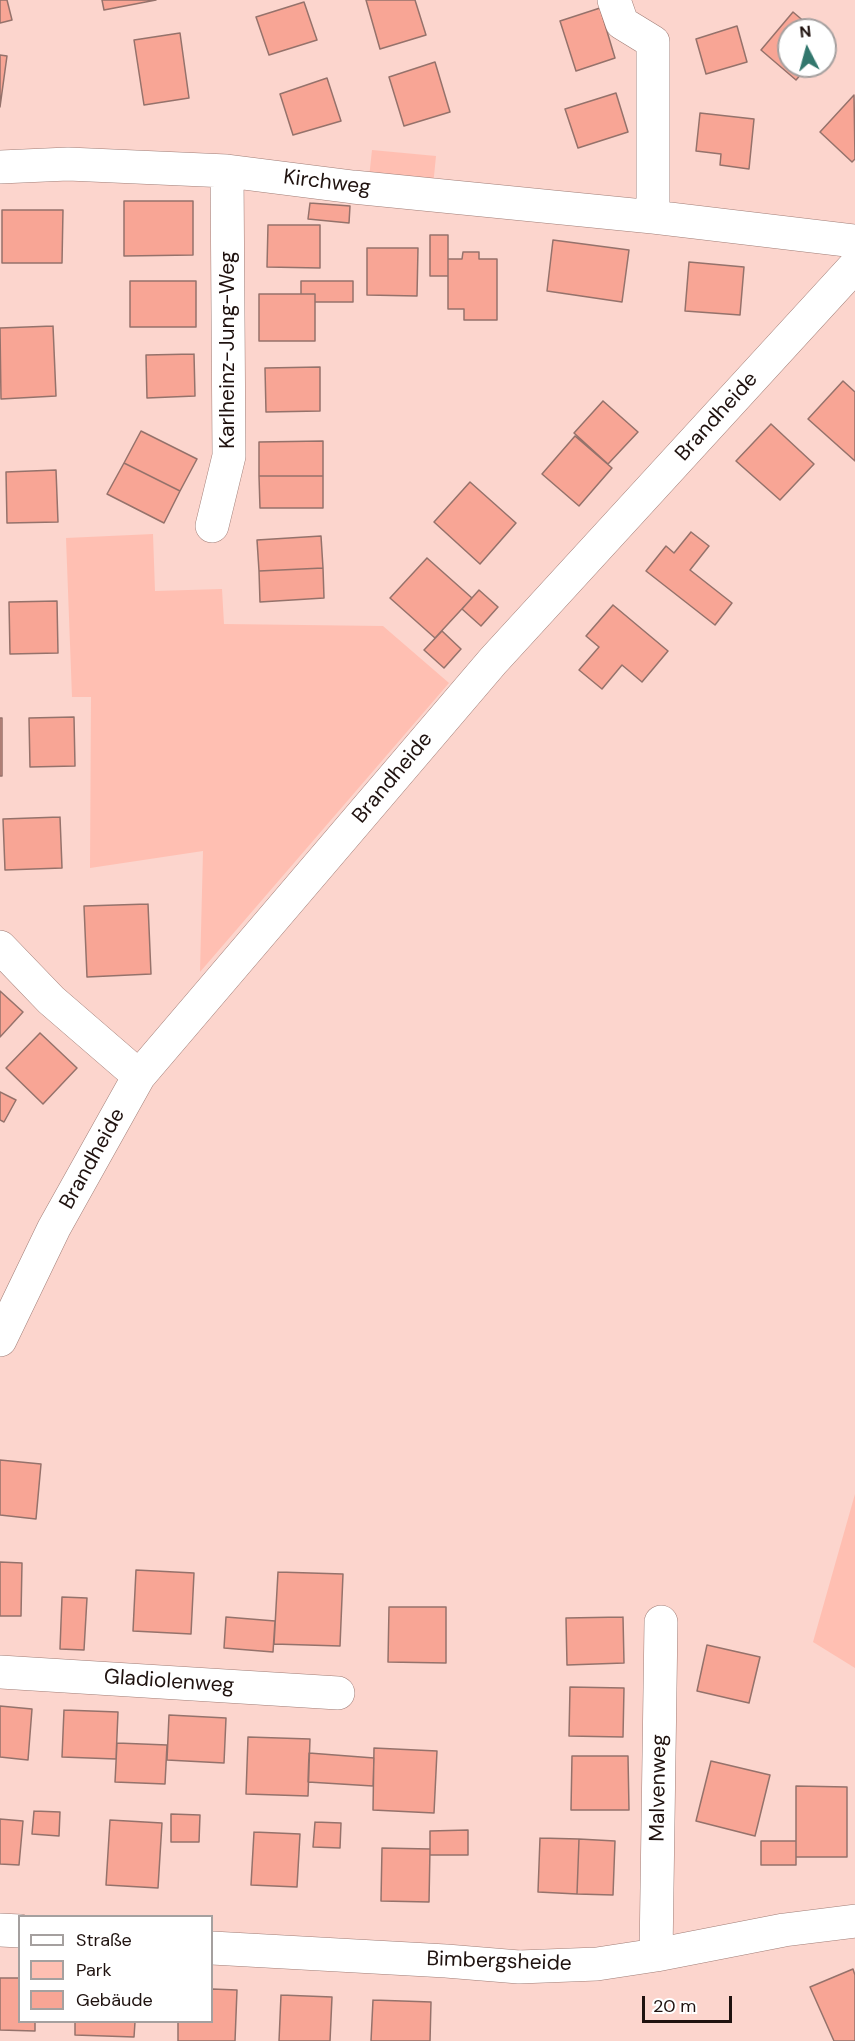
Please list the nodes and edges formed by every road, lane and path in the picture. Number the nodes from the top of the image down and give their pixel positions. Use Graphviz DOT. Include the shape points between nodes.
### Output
graph roads {
  1 [pos="614,0"];
  2 [pos="0,167"];
  3 [pos="227,171"];
  4 [pos="653,217"];
  5 [pos="855,241"];
  6 [pos="855,266"];
  7 [pos="212,526"];
  8 [pos="0,947"];
  9 [pos="139,1076"];
  10 [pos="0,1340"];
  11 [pos="661,1622"];
  12 [pos="0,1671"];
  13 [pos="338,1693"];
  14 [pos="855,1921"];
  15 [pos="0,1929"];
  16 [pos="18,1931"];
  17 [pos="213,1948"];
  18 [pos="656,1955"];
  1 -- 4 [label="street" via="622,23 653,42"];
  2 -- 3 [label="street, Kirchweg" via="68,164"];
  3 -- 4 [label="street, Kirchweg"];
  3 -- 7 [label="street, Karlheinz-Jung-Weg" via="229,456"];
  4 -- 5 [label="street, Kirchweg"];
  6 -- 9 [label="street, Brandheide" via="493,661"];
  8 -- 9 [label="street" via="51,1000"];
  9 -- 10 [label="street, Brandheide" via="54,1228"];
  11 -- 18 [label="street, Malvenweg"];
  12 -- 13 [label="street, Gladiolenweg"];
  14 -- 18 [label="street, Bimbergsheide" via="784,1930"];
  15 -- 16 [label="street"];
  17 -- 18 [label="street, Bimbergsheide" via="519,1967 597,1964"];
}
